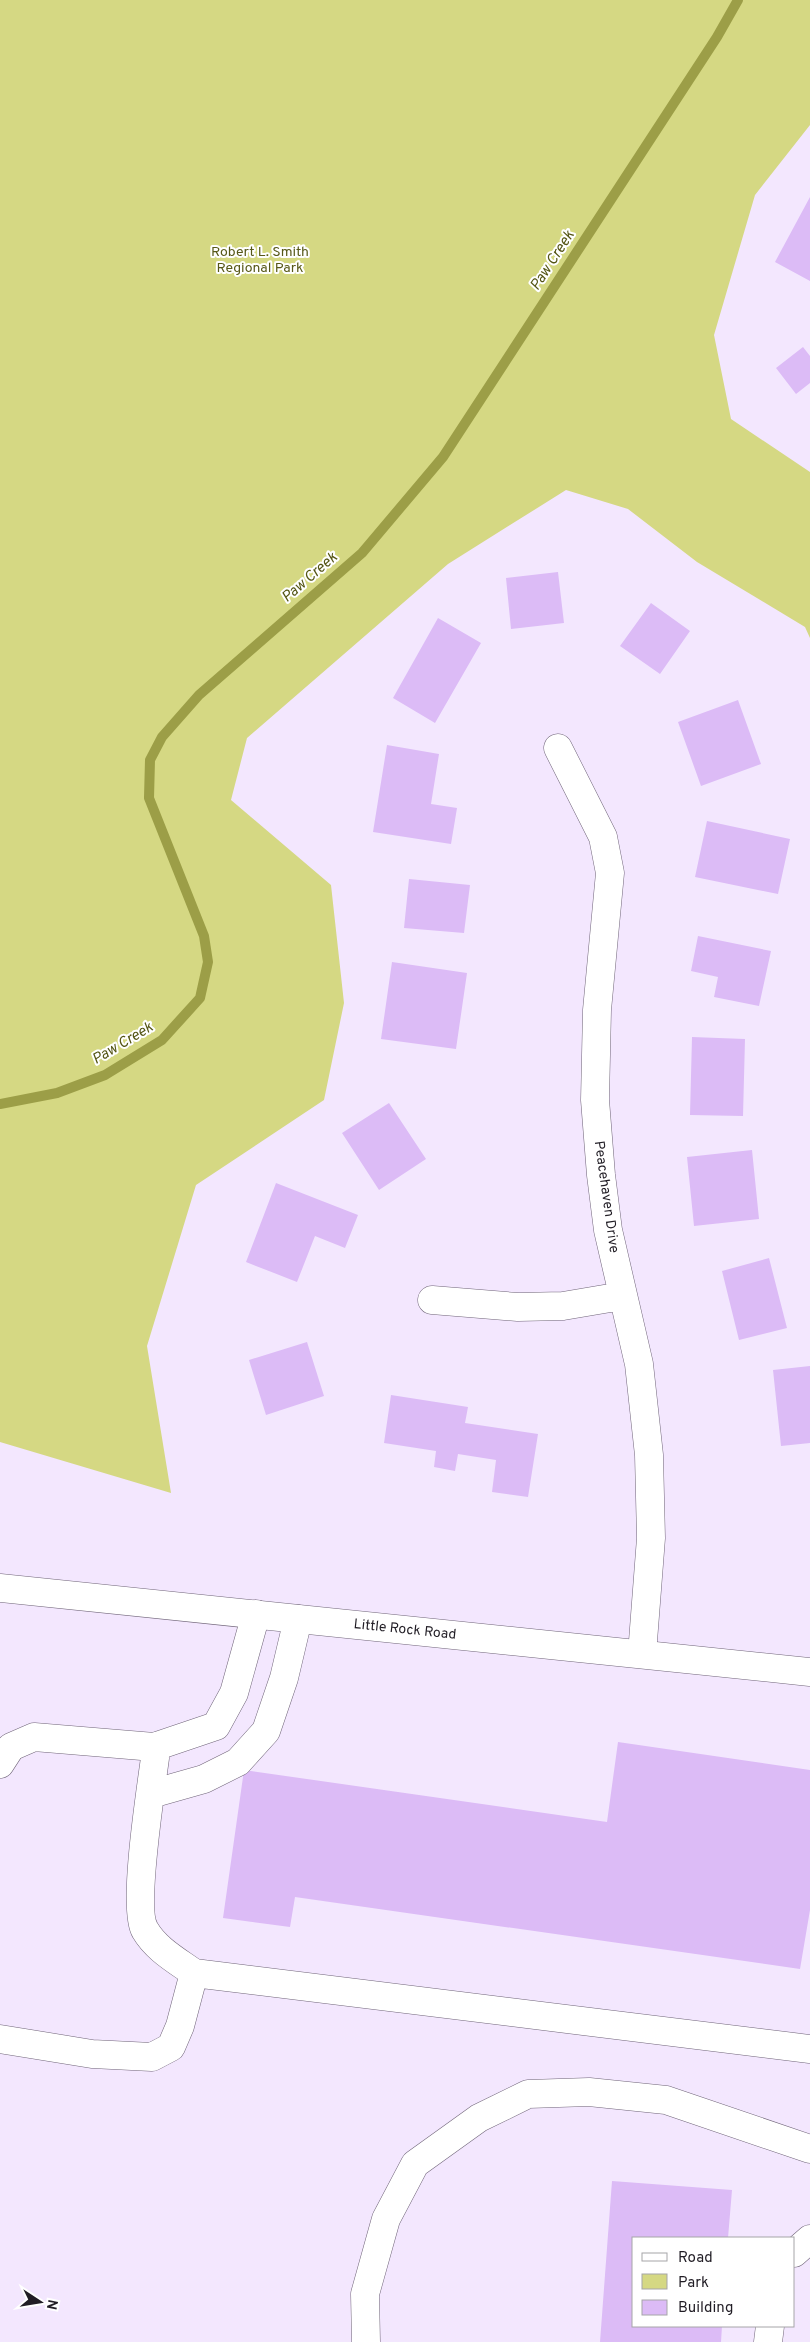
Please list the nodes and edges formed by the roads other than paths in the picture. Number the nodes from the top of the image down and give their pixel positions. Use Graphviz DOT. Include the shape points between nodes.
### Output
graph roads {
  1 [pos="558,748"];
  2 [pos="622,1296"];
  3 [pos="432,1300"];
  4 [pos="0,1588"];
  5 [pos="256,1614"];
  6 [pos="298,1619"];
  7 [pos="642,1654"];
  8 [pos="810,1672"];
  9 [pos="154,1747"];
  10 [pos="0,1764"];
  11 [pos="151,1794"];
  12 [pos="194,1973"];
  13 [pos="0,2039"];
  14 [pos="810,2049"];
  15 [pos="810,2149"];
  16 [pos="810,2239"];
  17 [pos="795,2252"];
  18 [pos="770,2327"];
  19 [pos="366,2342"];
  20 [pos="768,2342"];
  1 -- 2 [label="street, Peacehaven Drive" via="603,837 610,873 597,1010 595,1100 603,1193"];
  2 -- 3 [label="street" via="563,1306 518,1307"];
  2 -- 7 [label="street, Peacehaven Drive" via="639,1364 649,1455 651,1538"];
  4 -- 5 [label="street, Little Rock Road"];
  5 -- 6 [label="street, Little Rock Road"];
  5 -- 9 [label="street" via="234,1693 216,1726"];
  6 -- 7 [label="street, Little Rock Road"];
  6 -- 11 [label="street" via="284,1678 266,1731 238,1762 204,1779"];
  7 -- 8 [label="street, Little Rock Road"];
  9 -- 10 [label="street" via="34,1737 11,1747"];
  9 -- 11 [label="street"];
  11 -- 12 [label="street" via="139,1890 143,1928 161,1950"];
  12 -- 13 [label="street" via="172,2047 152,2057 92,2054"];
  12 -- 14 [label="street"];
  15 -- 19 [label="street" via="666,2100 589,2092 528,2094 480,2118 414,2164 380,2238 365,2294"];
  16 -- 17 [label="street"];
  18 -- 20 [label="street"];
}
